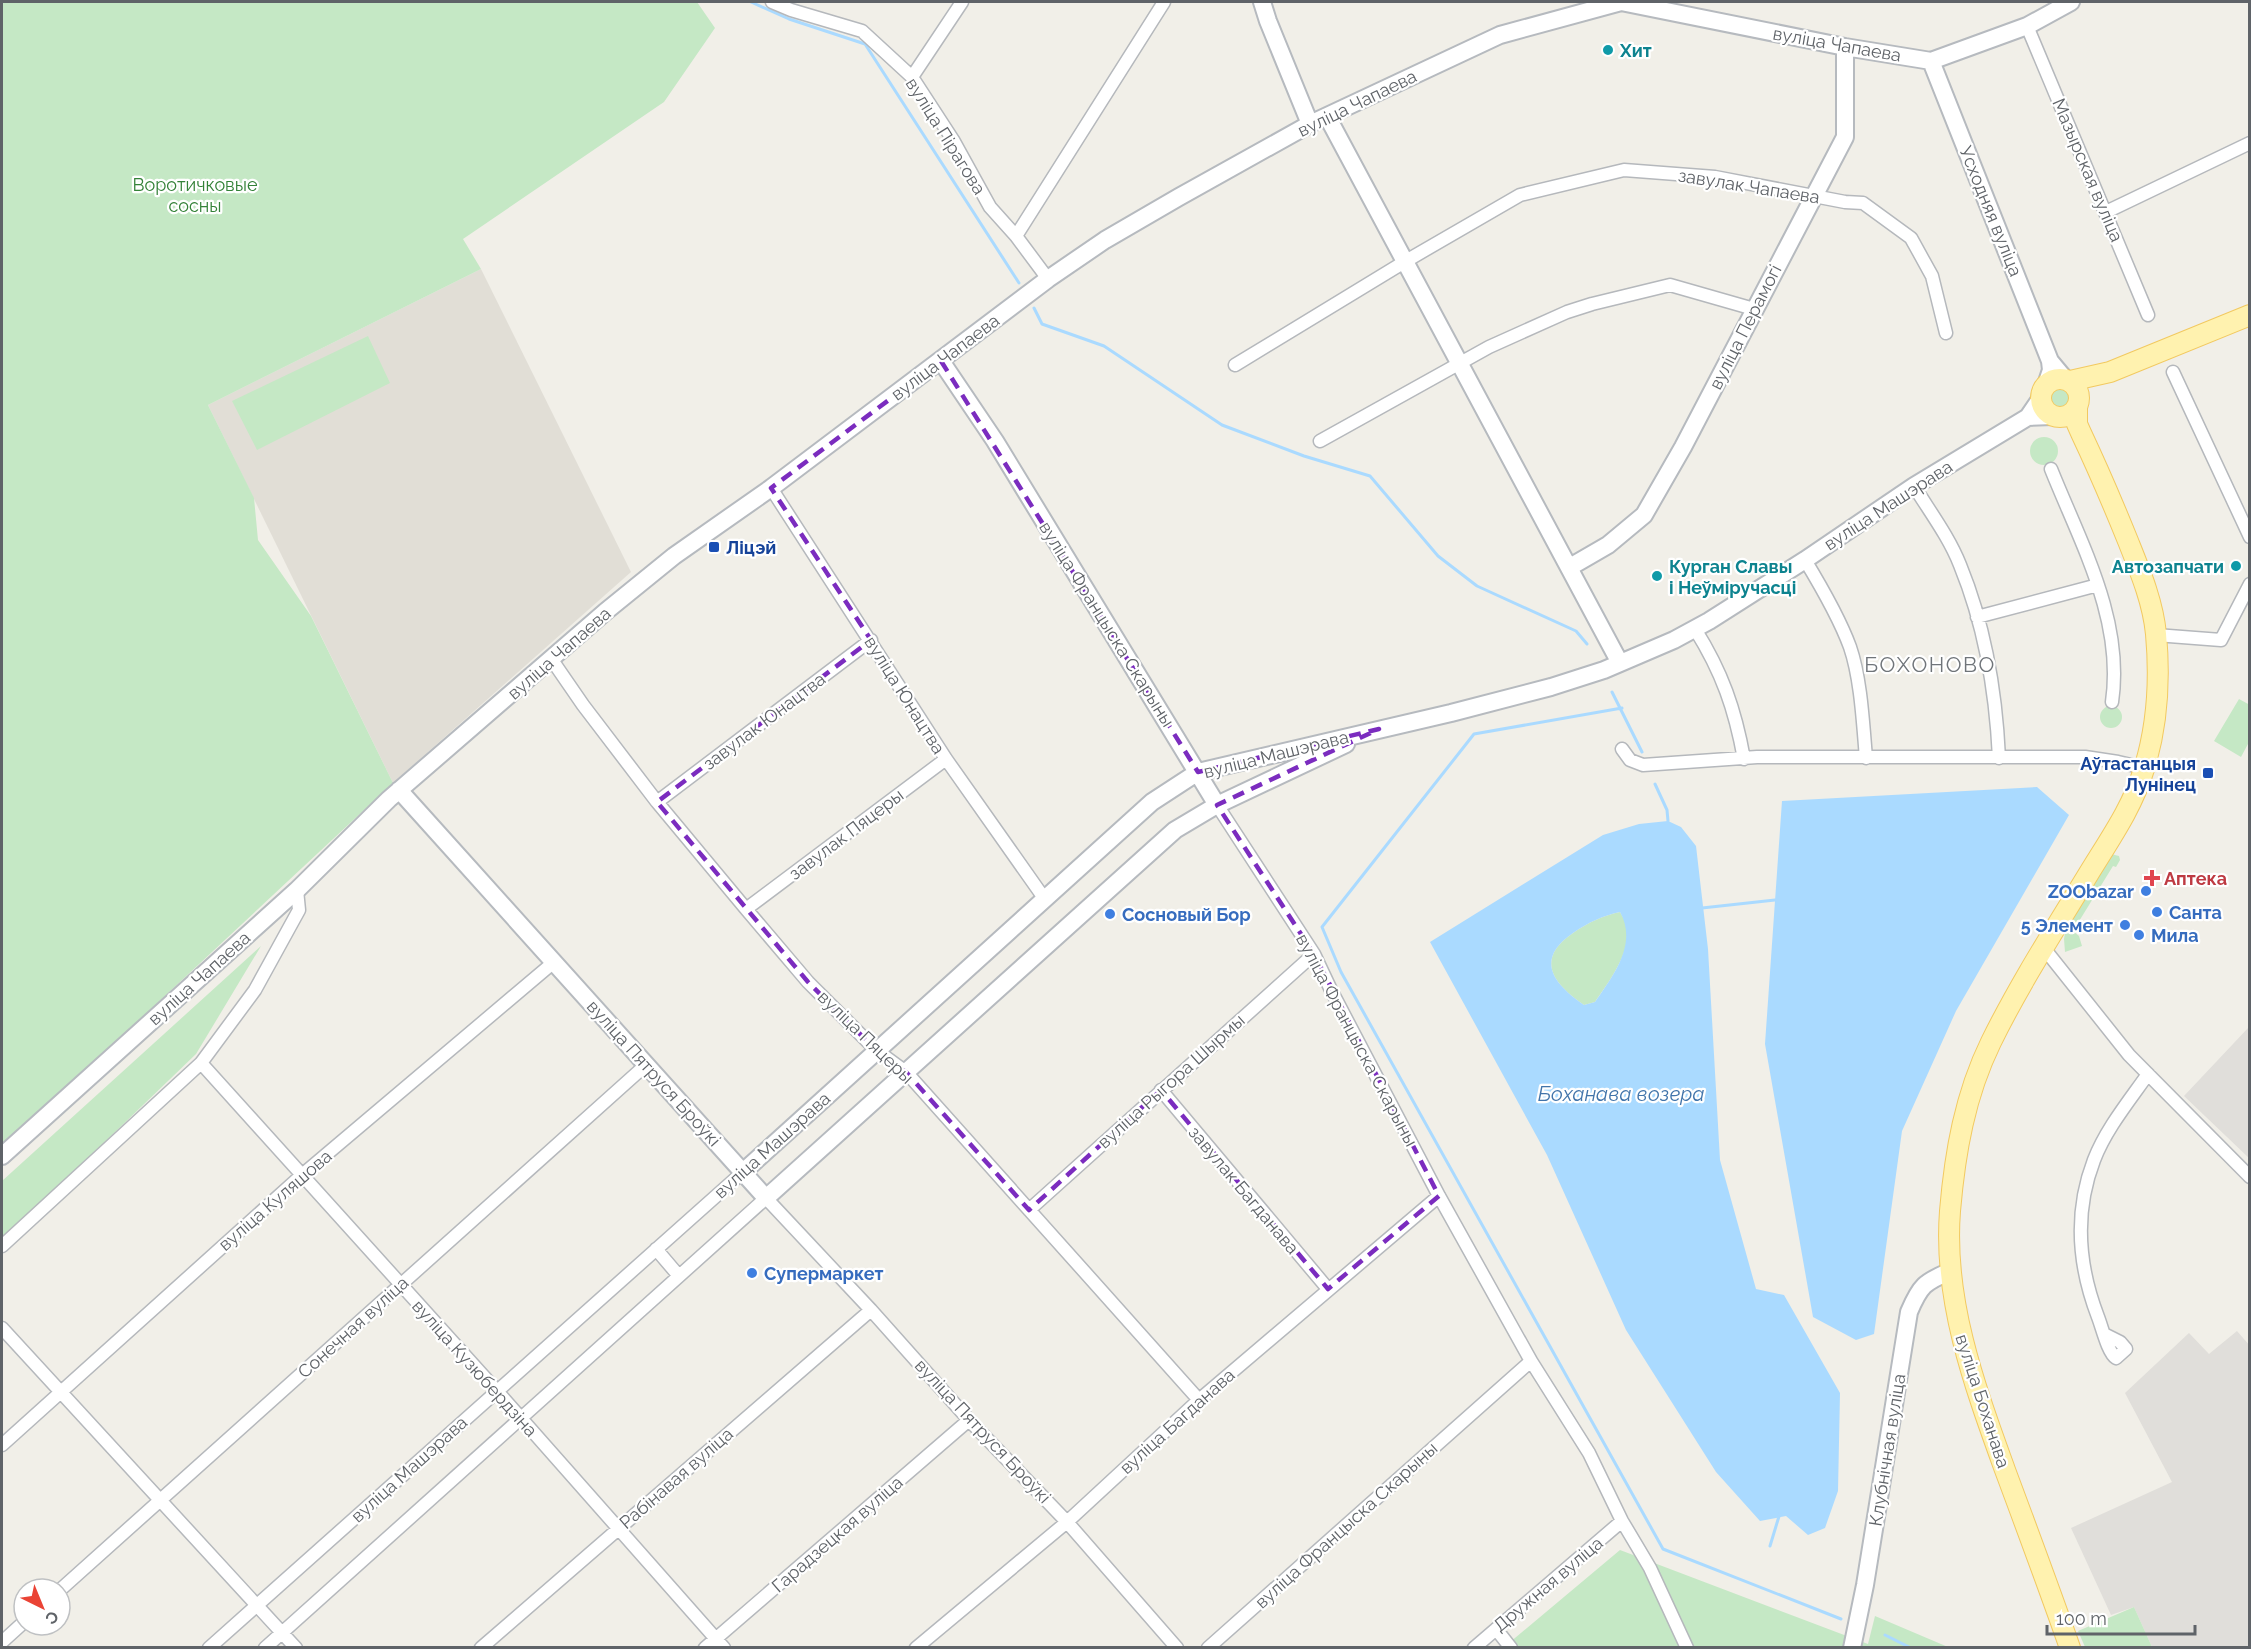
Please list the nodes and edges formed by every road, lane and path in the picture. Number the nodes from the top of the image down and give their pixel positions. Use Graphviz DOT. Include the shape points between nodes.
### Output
graph roads {
  1 [pos="772,2"];
  2 [pos="962,2"];
  3 [pos="1164,2"];
  4 [pos="1262,2"];
  5 [pos="1621,2"];
  6 [pos="2071,2"];
  7 [pos="2027,26"];
  8 [pos="1845,47"];
  9 [pos="1931,61"];
  10 [pos="912,77"];
  11 [pos="1327,116"];
  12 [pos="1310,124"];
  13 [pos="2250,143"];
  14 [pos="1813,196"];
  15 [pos="2106,212"];
  16 [pos="1016,236"];
  17 [pos="1406,261"];
  18 [pos="1048,279"];
  19 [pos="1754,309"];
  20 [pos="2148,315"];
  21 [pos="2250,315"];
  22 [pos="1946,333"];
  23 [pos="941,361"];
  24 [pos="2050,361"];
  25 [pos="1460,363"];
  26 [pos="1235,365"];
  27 [pos="2110,372"];
  28 [pos="2174,372"];
  29 [pos="2068,380"];
  30 [pos="2044,391"];
  31 [pos="2078,406"];
  32 [pos="2028,417"];
  33 [pos="2055,417"];
  34 [pos="2081,434"];
  35 [pos="1320,441"];
  36 [pos="2051,469"];
  37 [pos="1914,486"];
  38 [pos="771,488"];
  39 [pos="2250,537"];
  40 [pos="1805,560"];
  41 [pos="1570,567"];
  42 [pos="2250,584"];
  43 [pos="2098,585"];
  44 [pos="1977,617"];
  45 [pos="1695,629"];
  46 [pos="2156,635"];
  47 [pos="871,640"];
  48 [pos="552,660"];
  49 [pos="1620,663"];
  50 [pos="2112,702"];
  51 [pos="1379,729"];
  52 [pos="1622,749"];
  53 [pos="1866,758"];
  54 [pos="1999,758"];
  55 [pos="946,759"];
  56 [pos="1744,759"];
  57 [pos="2144,768"];
  58 [pos="1198,772"];
  59 [pos="399,790"];
  60 [pos="657,802"];
  61 [pos="1216,805"];
  62 [pos="297,890"];
  63 [pos="1044,898"];
  64 [pos="746,909"];
  65 [pos="2043,947"];
  66 [pos="1314,954"];
  67 [pos="554,962"];
  68 [pos="876,1050"];
  69 [pos="201,1063"];
  70 [pos="647,1064"];
  71 [pos="906,1072"];
  72 [pos="2148,1074"];
  73 [pos="1161,1090"];
  74 [pos="2,1156"];
  75 [pos="743,1172"];
  76 [pos="302,1175"];
  77 [pos="2250,1178"];
  78 [pos="1439,1196"];
  79 [pos="766,1198"];
  80 [pos="1029,1210"];
  81 [pos="2,1246"];
  82 [pos="656,1250"];
  83 [pos="1951,1271"];
  84 [pos="679,1276"];
  85 [pos="400,1284"];
  86 [pos="1328,1289"];
  87 [pos="871,1310"];
  88 [pos="2,1328"];
  89 [pos="2106,1335"];
  90 [pos="1531,1361"];
  91 [pos="61,1391"];
  92 [pos="496,1391"];
  93 [pos="1199,1400"];
  94 [pos="520,1418"];
  95 [pos="969,1420"];
  96 [pos="2,1445"];
  97 [pos="160,1501"];
  98 [pos="1622,1521"];
  99 [pos="1067,1522"];
  100 [pos="618,1528"];
  101 [pos="72,1579"];
  102 [pos="257,1605"];
  103 [pos="1496,1629"];
  104 [pos="282,1632"];
  105 [pos="720,1643"];
  106 [pos="209,1647"];
  107 [pos="265,1647"];
  108 [pos="296,1647"];
  109 [pos="481,1647"];
  110 [pos="705,1647"];
  111 [pos="916,1647"];
  112 [pos="1178,1647"];
  113 [pos="1208,1647"];
  114 [pos="1474,1647"];
  115 [pos="1511,1647"];
  116 [pos="1687,1647"];
  117 [pos="1852,1647"];
  118 [pos="2070,1647"];
  1 -- 10 [label="street, вуліца Пірагова" via="862,31"];
  2 -- 10 [label="street"];
  3 -- 16 [label="street"];
  4 -- 12 [label="street"];
  5 -- 8 [label="street, вуліца Чапаева"];
  5 -- 11 [label="street, вуліца Чапаева" via="1500,35"];
  6 -- 7 [label="street, вуліца Чапаева"];
  7 -- 9 [label="street, вуліца Чапаева"];
  7 -- 15 [label="street, Мазырская вуліца"];
  8 -- 9 [label="street, вуліца Чапаева"];
  8 -- 14 [label="street, вуліца Перамогі" via="1845,138"];
  9 -- 24 [label="street, Усходняя вуліца"];
  10 -- 16 [label="street, вуліца Пірагова" via="990,207"];
  11 -- 12 [label="street, вуліца Чапаева"];
  11 -- 17 [label="street"];
  12 -- 18 [label="street, вуліца Чапаева" via="1179,196"];
  13 -- 15 [label="street"];
  14 -- 17 [label="street, завулак Чапаева" via="1715,177 1624,170 1520,195"];
  14 -- 19 [label="street, вуліца Перамогі"];
  14 -- 22 [label="street, завулак Чапаева" via="1863,203 1911,238 1932,276"];
  15 -- 20 [label="street, Мазырская вуліца"];
  16 -- 18 [label="street, вуліца Пірагова"];
  17 -- 25 [label="street"];
  17 -- 26 [label="street, завулак Чапаева"];
  18 -- 23 [label="street, вуліца Чапаева"];
  19 -- 25 [label="street" via="1670,285 1567,312"];
  19 -- 41 [label="street, вуліца Перамогі" via="1644,514 1608,544"];
  21 -- 27 [label="main road"];
  23 -- 38 [label="street, вуліца Чапаева"];
  23 -- 58 [label="street, вуліца Францыска Скарыны" via="995,441"];
  24 -- 29 [label="street, Усходняя вуліца"];
  24 -- 30 [label="street"];
  25 -- 35 [label="street"];
  25 -- 41 [label="street"];
  27 -- 29 [label="main road"];
  27 -- 31 [label="main road"];
  28 -- 39 [label="street"];
  29 -- 30 [label="main road" via="2052,380"];
  29 -- 31 [label="main road" via="2079,393"];
  30 -- 32 [label="street, вуліца Машэрава"];
  30 -- 33 [label="main road" via="2044,409"];
  31 -- 33 [label="main road" via="2069,416"];
  31 -- 34 [label="main road"];
  32 -- 33 [label="street, вуліца Машэрава"];
  32 -- 37 [label="street, вуліца Машэрава"];
  33 -- 34 [label="main road"];
  34 -- 46 [label="main road" via="2135,560"];
  36 -- 43 [label="street"];
  37 -- 40 [label="street, вуліца Машэрава"];
  37 -- 44 [label="street" via="1960,564"];
  38 -- 47 [label="street, вуліца Юнацтва"];
  38 -- 48 [label="street, вуліца Чапаева" via="674,556"];
  40 -- 45 [label="street, вуліца Машэрава"];
  40 -- 53 [label="street" via="1850,648"];
  41 -- 49 [label="street"];
  42 -- 46 [label="street" via="2221,640"];
  43 -- 44 [label="street"];
  43 -- 50 [label="street" via="2114,643"];
  44 -- 54 [label="street" via="1991,681"];
  45 -- 49 [label="street, вуліца Машэрава"];
  45 -- 56 [label="street" via="1728,692"];
  46 -- 57 [label="main road, вуліца Боханава" via="2156,706"];
  47 -- 55 [label="street, вуліца Юнацтва"];
  47 -- 60 [label="street, завулак Юнацтва"];
  48 -- 59 [label="street, вуліца Чапаева"];
  48 -- 60 [label="street, вуліца Пяцеры"];
  49 -- 51 [label="street, вуліца Машэрава" via="1540,690"];
  51 -- 58 [label="street, вуліца Машэрава"];
  51 -- 61 [label="street, вуліца Машэрава"];
  52 -- 56 [label="street" via="1630,760 1643,765"];
  53 -- 54 [label="street"];
  53 -- 56 [label="street"];
  54 -- 57 [label="street" via="2085,757"];
  55 -- 63 [label="street, вуліца Юнацтва"];
  55 -- 64 [label="street, завулак Пяцеры"];
  57 -- 65 [label="main road, вуліца Боханава" via="2116,828"];
  58 -- 61 [label="street, вуліца Францыска Скарыны"];
  58 -- 63 [label="street, вуліца Машэрава" via="1152,802"];
  59 -- 62 [label="street, вуліца Чапаева"];
  59 -- 67 [label="street, вуліца Пятруся Броўкі"];
  60 -- 64 [label="street, вуліца Пяцеры"];
  61 -- 66 [label="street, вуліца Францыска Скарыны"];
  61 -- 71 [label="street, вуліца Машэрава" via="1175,830"];
  62 -- 69 [label="street" via="299,910 255,990"];
  62 -- 74 [label="street, вуліца Чапаева"];
  63 -- 68 [label="street, вуліца Машэрава"];
  64 -- 68 [label="street, вуліца Пяцеры" via="808,982"];
  65 -- 72 [label="street"];
  65 -- 83 [label="main road, вуліца Боханава" via="1991,1043 1965,1110 1950,1214"];
  66 -- 73 [label="street, вуліца Рыгора Шырмы"];
  66 -- 78 [label="street, вуліца Францыска Скарыны"];
  67 -- 70 [label="street, вуліца Пятруся Броўкі"];
  67 -- 76 [label="street, вуліца Куляшова"];
  68 -- 71 [label="street, вуліца Пяцеры"];
  68 -- 75 [label="street, вуліца Машэрава"];
  69 -- 76 [label="street, вуліца Кузюбердзіна"];
  69 -- 81 [label="street"];
  70 -- 75 [label="street, вуліца Пятруся Броўкі"];
  70 -- 85 [label="street, Сонечная вуліца"];
  71 -- 79 [label="street, вуліца Машэрава"];
  71 -- 80 [label="street, вуліца Пяцеры"];
  72 -- 77 [label="street"];
  72 -- 89 [label="street" via="2095,1159 2081,1210 2086,1285"];
  73 -- 80 [label="street, вуліца Рыгора Шырмы"];
  73 -- 86 [label="street, завулак Багданава"];
  75 -- 79 [label="street, вуліца Пятруся Броўкі"];
  75 -- 82 [label="street, вуліца Машэрава"];
  76 -- 85 [label="street, вуліца Кузюбердзіна"];
  76 -- 91 [label="street, вуліца Куляшова"];
  78 -- 86 [label="street, вуліца Багданава"];
  78 -- 90 [label="street, вуліца Францыска Скарыны"];
  79 -- 84 [label="street, вуліца Машэрава"];
  79 -- 87 [label="street, вуліца Пятруся Броўкі"];
  80 -- 93 [label="street, вуліца Пяцеры"];
  82 -- 84 [label="street"];
  82 -- 92 [label="street, вуліца Машэрава"];
  83 -- 117 [label="street, Клубнічная вуліца" via="1931,1279 1918,1292 1909,1312"];
  83 -- 118 [label="main road, вуліца Боханава" via="1959,1324 1980,1399"];
  84 -- 94 [label="street, вуліца Машэрава"];
  85 -- 92 [label="street, вуліца Кузюбердзіна"];
  85 -- 97 [label="street, Сонечная вуліца"];
  86 -- 93 [label="street, вуліца Багданава"];
  87 -- 95 [label="street, вуліца Пятруся Броўкі"];
  87 -- 100 [label="street, Рабінавая вуліца"];
  88 -- 91 [label="street"];
  90 -- 98 [label="street" via="1589,1453"];
  90 -- 113 [label="street, вуліца Францыска Скарыны"];
  91 -- 96 [label="street, вуліца Куляшова"];
  91 -- 97 [label="street"];
  92 -- 94 [label="street, вуліца Кузюбердзіна"];
  92 -- 102 [label="street, вуліца Машэрава"];
  93 -- 99 [label="street, вуліца Багданава"];
  94 -- 100 [label="street, вуліца Кузюбердзіна"];
  94 -- 104 [label="street, вуліца Машэрава"];
  95 -- 99 [label="street, вуліца Пятруся Броўкі"];
  95 -- 105 [label="street, Гарадзецкая вуліца"];
  97 -- 101 [label="street, Сонечная вуліца"];
  97 -- 102 [label="street"];
  98 -- 103 [label="street, Дружная вуліца"];
  98 -- 116 [label="street" via="1650,1568"];
  99 -- 111 [label="street, вуліца Багданава"];
  99 -- 112 [label="street, вуліца Пятруся Броўкі"];
  100 -- 105 [label="street, вуліца Кузюбердзіна"];
  100 -- 109 [label="street, Рабінавая вуліца"];
  102 -- 104 [label="street"];
  102 -- 106 [label="street, вуліца Машэрава"];
  103 -- 114 [label="street, Дружная вуліца"];
  103 -- 115 [label="street"];
  104 -- 107 [label="street, вуліца Машэрава"];
  104 -- 108 [label="street"];
  105 -- 110 [label="street, Гарадзецкая вуліца"];
}
